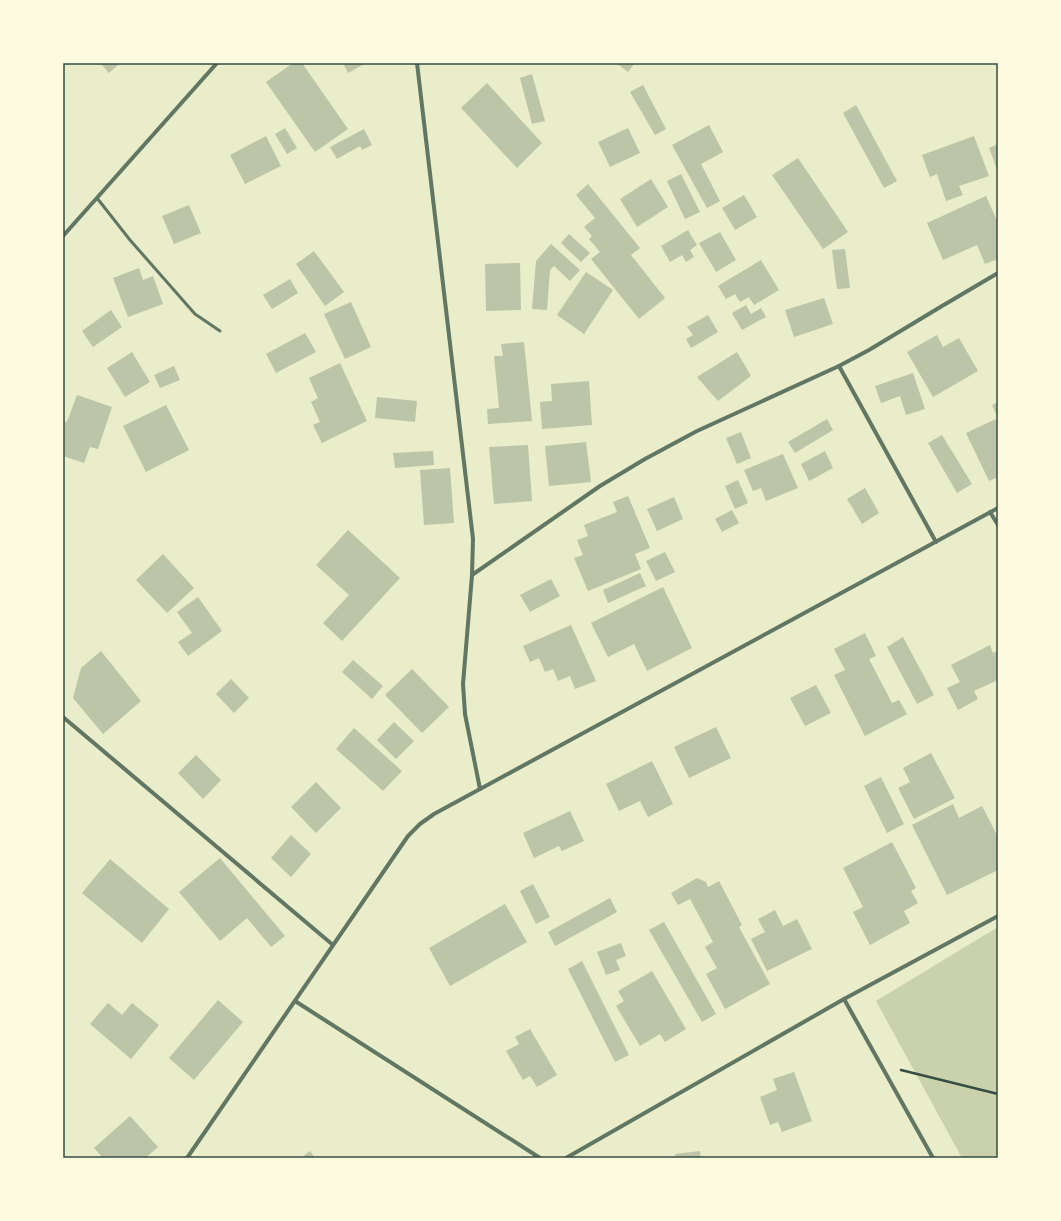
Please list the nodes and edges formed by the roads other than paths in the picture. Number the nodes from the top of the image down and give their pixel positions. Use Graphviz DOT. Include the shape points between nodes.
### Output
graph roads {
  1 [pos="217,63"];
  2 [pos="417,63"];
  3 [pos="97,198"];
  4 [pos="63,236"];
  5 [pos="998,273"];
  6 [pos="220,331"];
  7 [pos="839,366"];
  8 [pos="998,508"];
  9 [pos="990,512"];
  10 [pos="998,525"];
  11 [pos="936,542"];
  12 [pos="472,575"];
  13 [pos="63,717"];
  14 [pos="480,789"];
  15 [pos="998,916"];
  16 [pos="333,945"];
  17 [pos="844,999"];
  18 [pos="295,1001"];
  19 [pos="188,1158"];
  20 [pos="540,1158"];
  21 [pos="566,1158"];
  22 [pos="933,1158"];
  1 -- 3 [label="street"];
  2 -- 12 [label="street" via="473,538"];
  3 -- 4 [label="street"];
  3 -- 6 [label="lane" via="195,314"];
  5 -- 7 [label="street"];
  7 -- 11 [label="street"];
  7 -- 12 [label="street" via="697,431 645,459 600,486"];
  8 -- 9 [label="street"];
  9 -- 10 [label="street"];
  9 -- 11 [label="street"];
  11 -- 14 [label="street"];
  12 -- 14 [label="street" via="463,684 465,714"];
  13 -- 16 [label="street"];
  14 -- 16 [label="street" via="434,814 408,836"];
  15 -- 17 [label="street"];
  16 -- 18 [label="street"];
  17 -- 21 [label="street"];
  17 -- 22 [label="street"];
  18 -- 19 [label="street"];
  18 -- 20 [label="street"];
}
